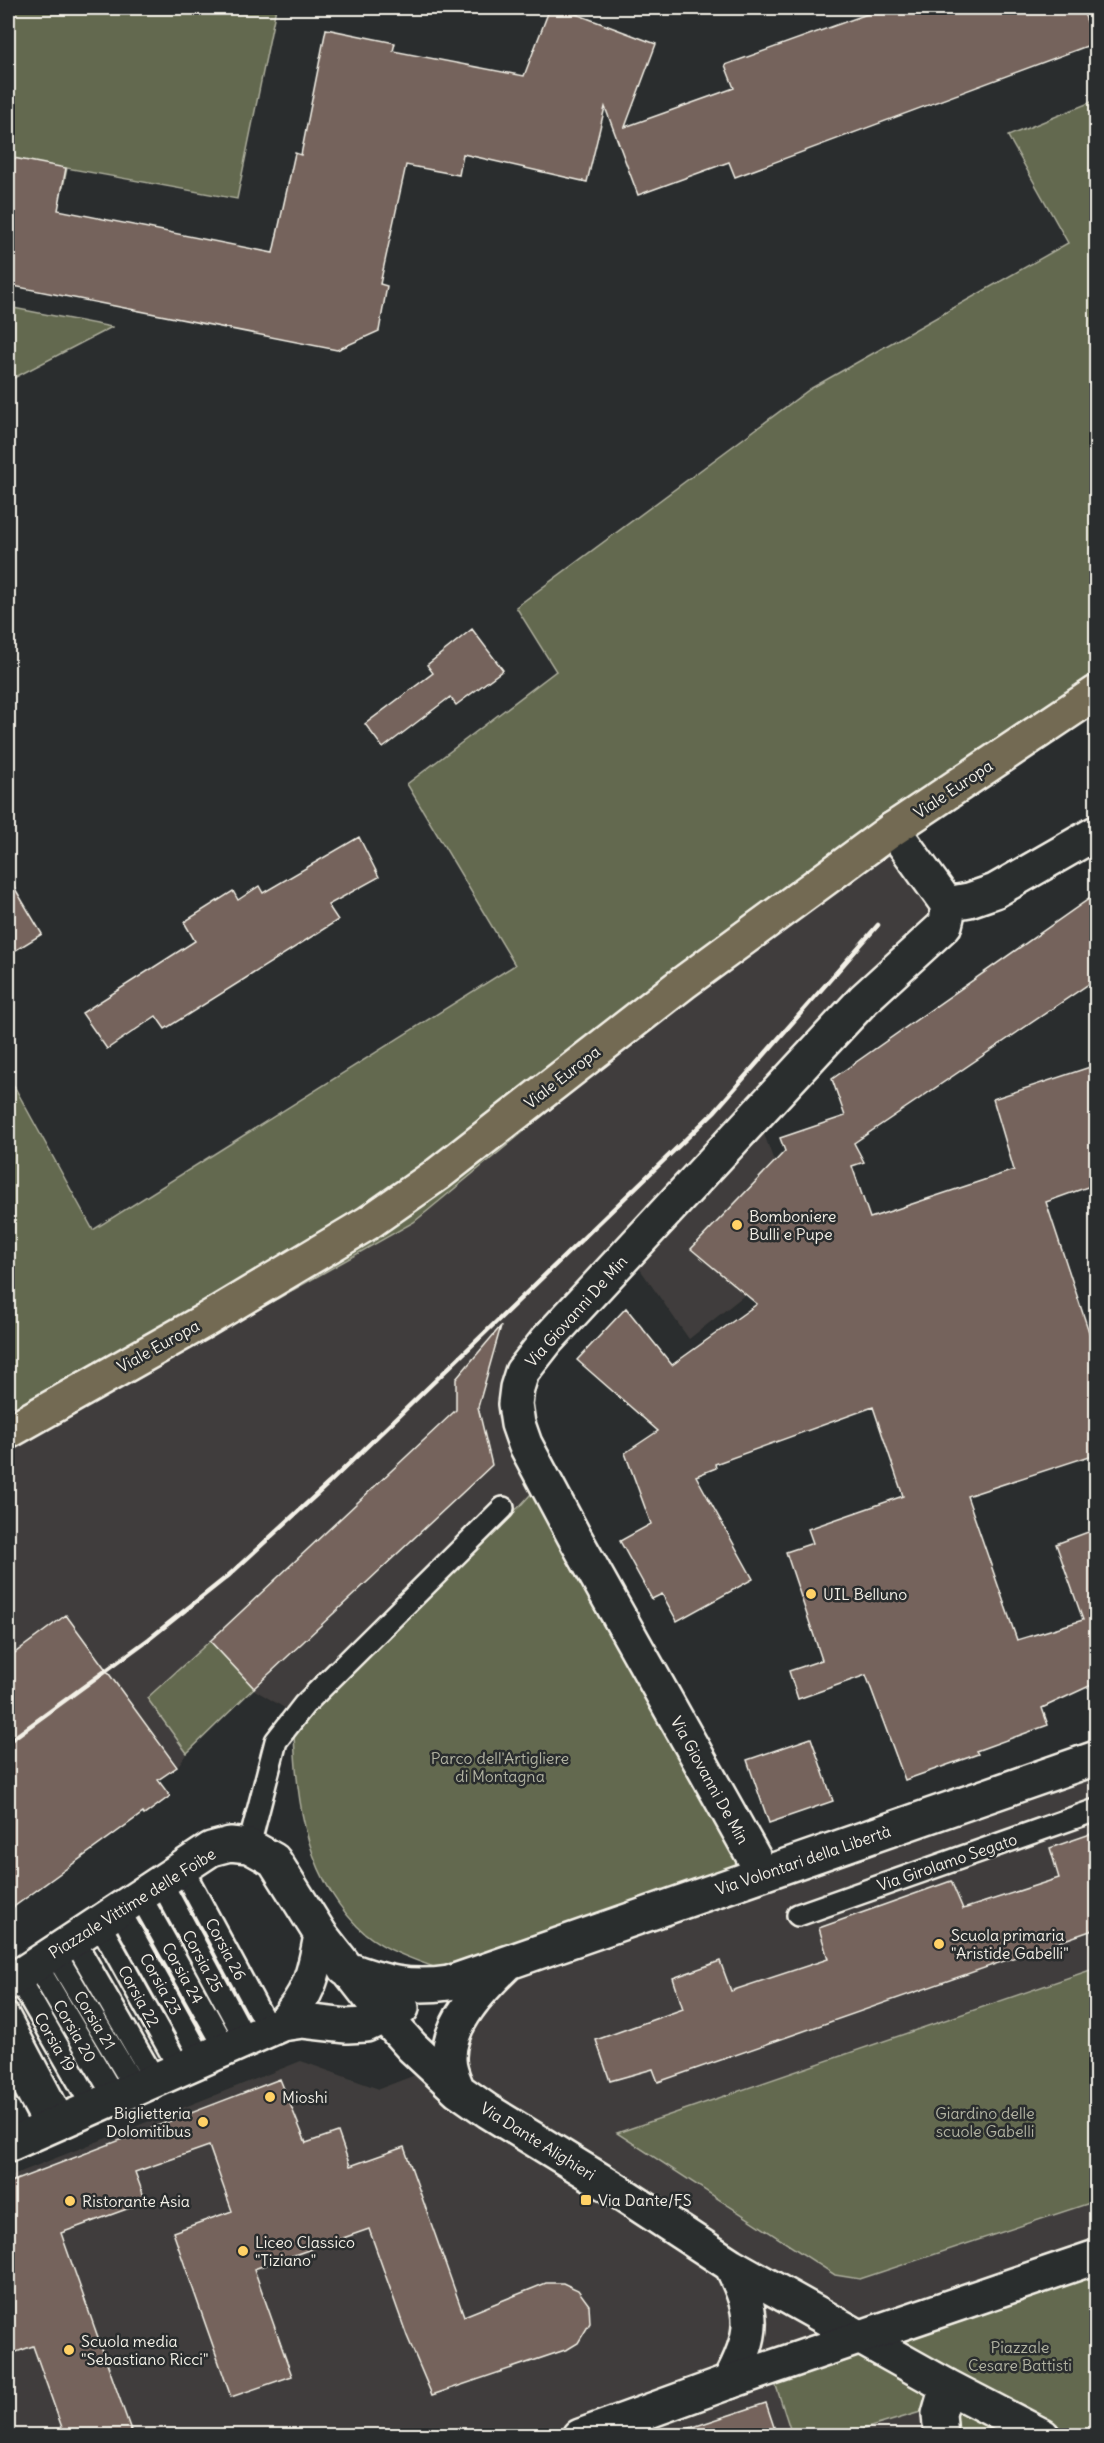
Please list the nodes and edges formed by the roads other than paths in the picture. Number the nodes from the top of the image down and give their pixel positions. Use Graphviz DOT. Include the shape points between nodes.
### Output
graph roads {
  1 [pos="1096,693"];
  2 [pos="893,829"];
  3 [pos="1096,833"];
  4 [pos="947,904"];
  5 [pos="8,1432"];
  6 [pos="504,1508"];
  7 [pos="1096,1758"];
  8 [pos="1096,1810"];
  9 [pos="249,1845"];
  10 [pos="763,1874"];
  11 [pos="798,1915"];
  12 [pos="89,1929"];
  13 [pos="321,1935"];
  14 [pos="509,1962"];
  15 [pos="345,1968"];
  16 [pos="448,1983"];
  17 [pos="8,2014"];
  18 [pos="386,2018"];
  19 [pos="8,2058"];
  20 [pos="146,2084"];
  21 [pos="458,2090"];
  22 [pos="8,2107"];
  23 [pos="1096,2257"];
  24 [pos="731,2265"];
  25 [pos="859,2338"];
  26 [pos="729,2382"];
  27 [pos="947,2386"];
  28 [pos="580,2436"];
  29 [pos="940,2436"];
  30 [pos="1043,2436"];
  1 -- 2 [label="main road, Viale Europa"];
  2 -- 4 [label="street"];
  2 -- 5 [label="main road, Viale Europa" via="368,1223"];
  3 -- 4 [label="street" via="995,891"];
  4 -- 10 [label="street, Via Giovanni De Min" via="945,925 864,999 555,1332 522,1372 517,1388 515,1404 525,1444"];
  6 -- 9 [label="lane" via="304,1705 276,1741"];
  7 -- 10 [label="street, Via Volontari della Libertà"];
  8 -- 11 [label="lane, Via Girolamo Segato"];
  9 -- 12 [label="street, Piazzale Vittime delle Foibe" via="211,1849"];
  9 -- 13 [label="street" via="274,1860"];
  10 -- 14 [label="street, Via Volontari della Libertà"];
  12 -- 20 [label="lane, Corsia 21"];
  12 -- 20 [label="lane, Corsia 19"];
  12 -- 20 [label="lane, Corsia 23"];
  12 -- 20 [label="lane, Corsia 25"];
  13 -- 15 [label="street"];
  13 -- 20 [label="street" via="314,1975 297,2007"];
  14 -- 16 [label="street, Via Volontari della Libertà"];
  14 -- 21 [label="street, Via Volontari della Libertà" via="477,1997 454,2033 449,2060"];
  15 -- 16 [label="street, Via Volontari della Libertà" via="396,1984 422,1987"];
  15 -- 18 [label="street, Via Dante Alighieri"];
  16 -- 18 [label="street, Via Volontari della Libertà"];
  17 -- 20 [label="lane"];
  18 -- 20 [label="street, Via Volontari della Libertà" via="347,2026 303,2021"];
  18 -- 21 [label="street, Via Dante Alighieri"];
  19 -- 20 [label="lane"];
  20 -- 22 [label="lane"];
  21 -- 24 [label="street, Via Dante Alighieri"];
  23 -- 25 [label="street"];
  24 -- 25 [label="street, Via Dante Alighieri"];
  24 -- 26 [label="street" via="749,2313 746,2343"];
  25 -- 26 [label="street"];
  25 -- 27 [label="street"];
  26 -- 28 [label="street"];
  27 -- 29 [label="street" via="939,2414"];
  27 -- 30 [label="street"];
}
